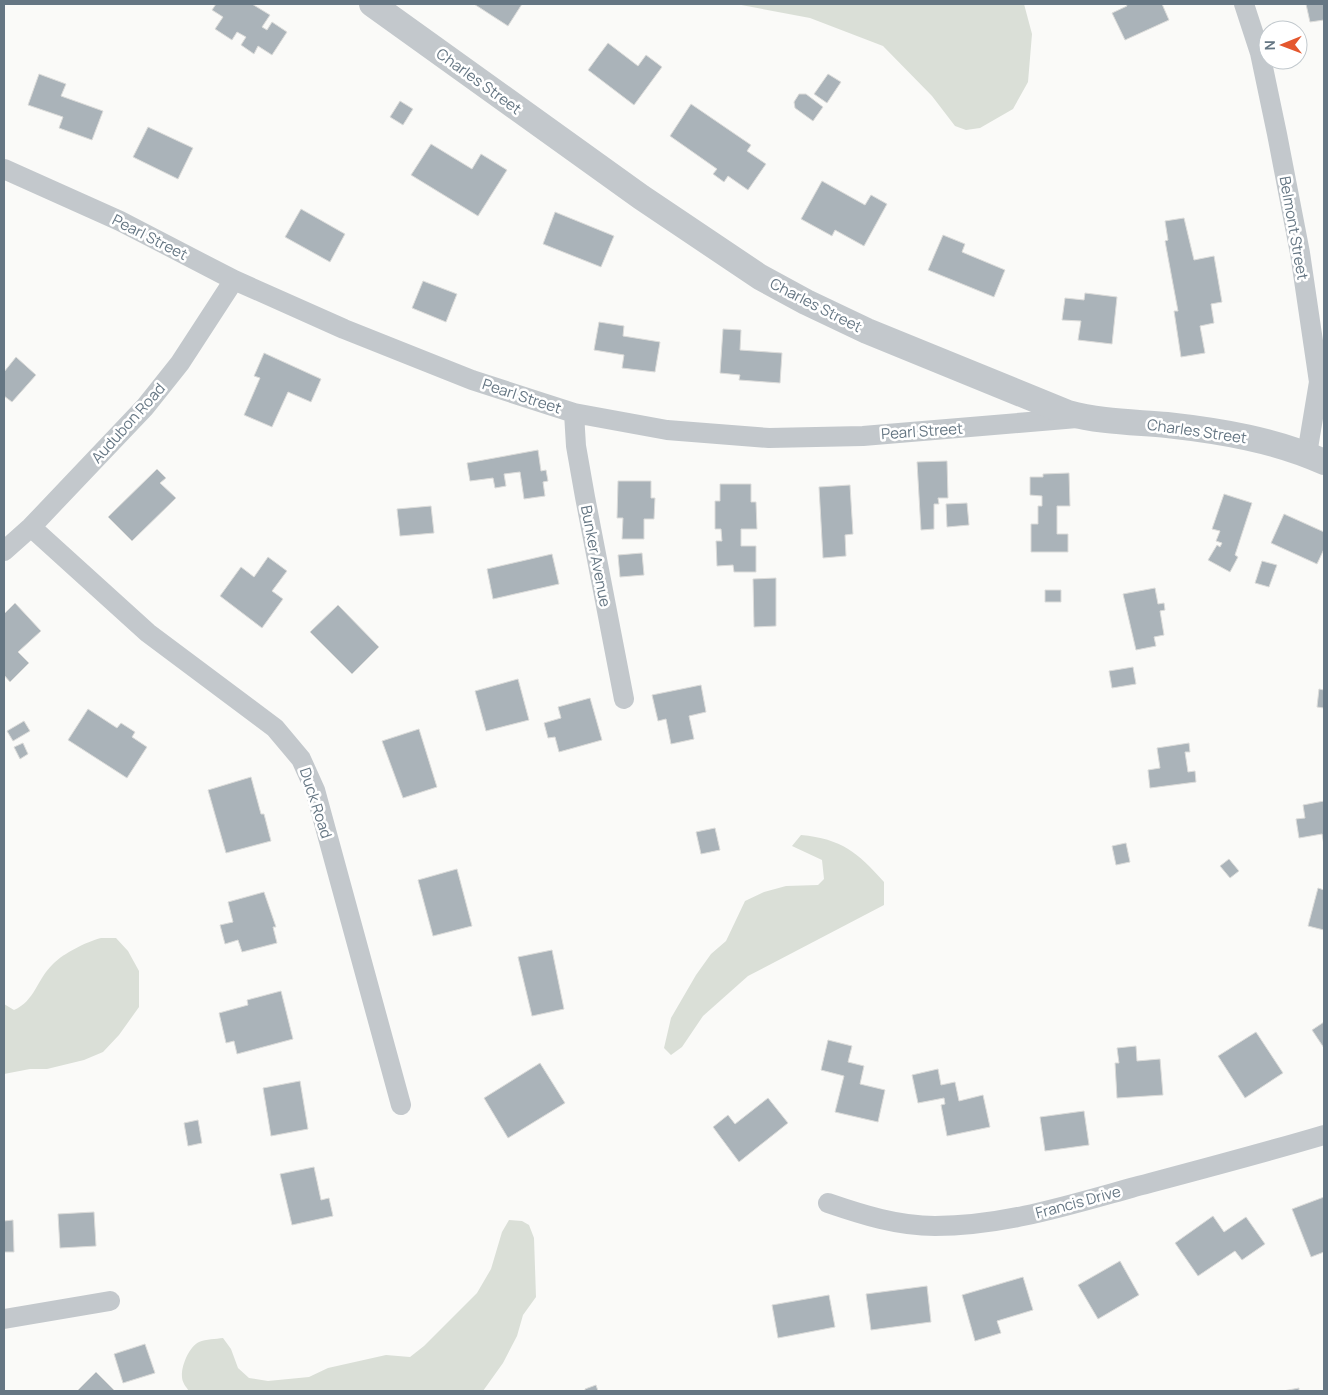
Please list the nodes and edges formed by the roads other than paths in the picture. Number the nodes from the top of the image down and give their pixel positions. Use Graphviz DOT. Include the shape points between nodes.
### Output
graph roads {
  1 [pos="372,4"];
  2 [pos="1244,4"];
  3 [pos="4,169"];
  4 [pos="234,280"];
  5 [pos="574,413"];
  6 [pos="1084,417"];
  7 [pos="1319,453"];
  8 [pos="31,527"];
  9 [pos="4,551"];
  10 [pos="624,699"];
  11 [pos="400,1105"];
  12 [pos="1324,1135"];
  13 [pos="828,1203"];
  14 [pos="110,1301"];
  15 [pos="4,1319"];
  1 -- 6 [label="street, Charles Street" via="641,197 760,277 867,331 1052,408"];
  2 -- 7 [label="street, Belmont Street" via="1260,53 1300,253 1319,382"];
  3 -- 4 [label="street, Pearl Street" via="120,221"];
  4 -- 5 [label="street, Pearl Street" via="428,364"];
  4 -- 8 [label="street, Audubon Road" via="180,363 145,407"];
  5 -- 6 [label="street, Pearl Street" via="667,430 769,438 863,436"];
  5 -- 10 [label="street, Bunker Avenue" via="576,446"];
  6 -- 7 [label="street, Charles Street" via="1213,431"];
  8 -- 9 [label="street, Audubon Road"];
  8 -- 11 [label="street, Duck Road" via="148,633 275,728 301,758 315,790"];
  12 -- 13 [label="street, Francis Drive" via="1039,1213 987,1223 914,1224 863,1215"];
  14 -- 15 [label="street"];
}
